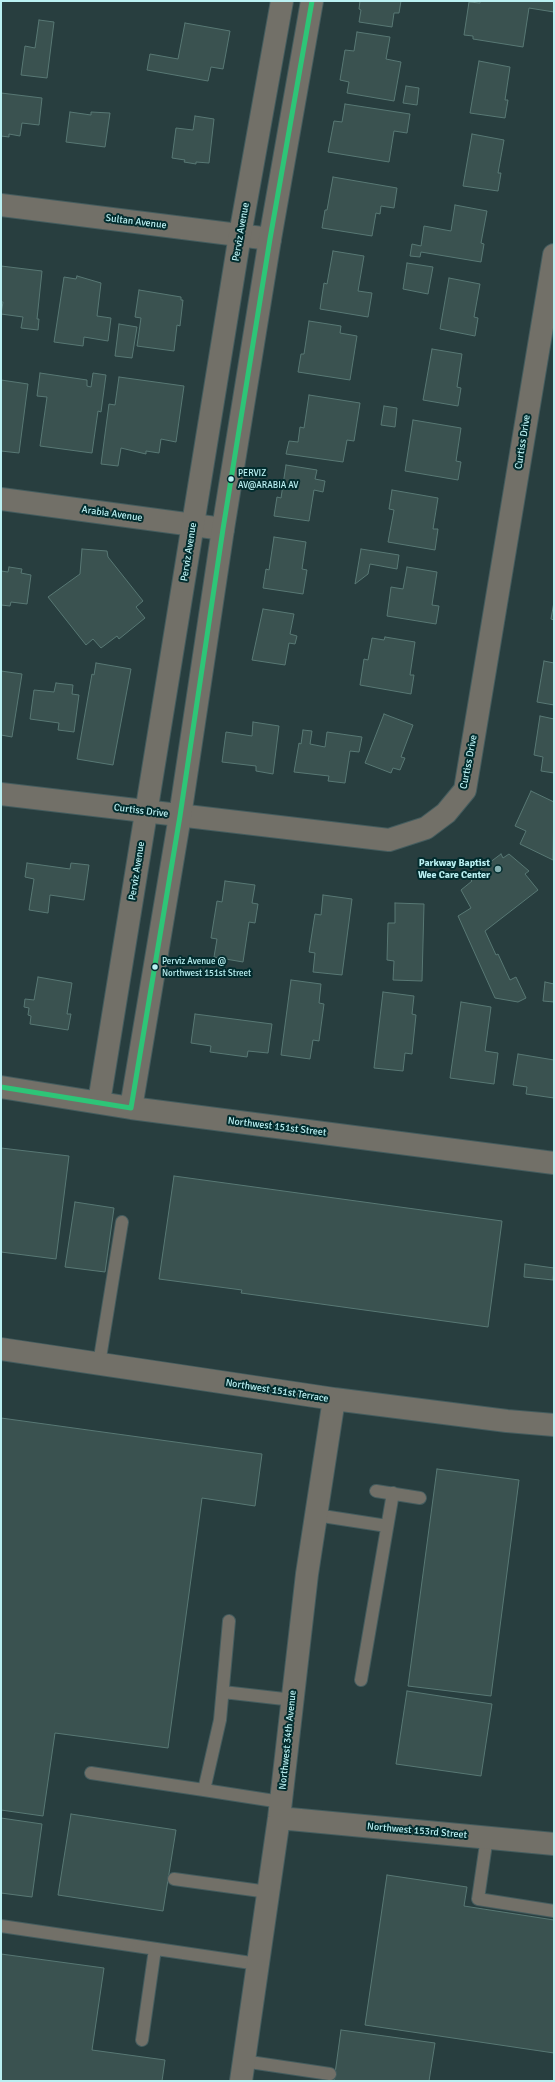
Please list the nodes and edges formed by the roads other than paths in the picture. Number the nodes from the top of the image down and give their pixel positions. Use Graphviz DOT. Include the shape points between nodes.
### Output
graph roads {
  1 [pos="282,1"];
  2 [pos="312,1"];
  3 [pos="1,205"];
  4 [pos="240,235"];
  5 [pos="270,239"];
  6 [pos="553,266"];
  7 [pos="1,499"];
  8 [pos="194,526"];
  9 [pos="223,530"];
  10 [pos="1,794"];
  11 [pos="147,812"];
  12 [pos="180,816"];
  13 [pos="1,1087"];
  14 [pos="99,1102"];
  15 [pos="131,1108"];
  16 [pos="554,1162"];
  17 [pos="122,1222"];
  18 [pos="1,1349"];
  19 [pos="99,1364"];
  20 [pos="334,1399"];
  21 [pos="554,1425"];
  22 [pos="376,1491"];
  23 [pos="393,1493"];
  24 [pos="420,1498"];
  25 [pos="316,1515"];
  26 [pos="387,1526"];
  27 [pos="229,1620"];
  28 [pos="361,1680"];
  29 [pos="223,1692"];
  30 [pos="293,1700"];
  31 [pos="91,1773"];
  32 [pos="204,1790"];
  33 [pos="280,1810"];
  34 [pos="487,1837"];
  35 [pos="554,1844"];
  36 [pos="174,1880"];
  37 [pos="268,1892"];
  38 [pos="554,1911"];
  39 [pos="1,1926"];
  40 [pos="155,1949"];
  41 [pos="258,1964"];
  42 [pos="142,2040"];
  43 [pos="242,2071"];
  44 [pos="330,2074"];
  1 -- 4 [label="street, Perviz Avenue"];
  2 -- 5 [label="street"];
  3 -- 4 [label="street, Sultan Avenue"];
  4 -- 5 [label="street, Sultan Avenue"];
  4 -- 8 [label="street, Perviz Avenue"];
  5 -- 9 [label="street"];
  6 -- 12 [label="street, Curtiss Drive" via="465,790 446,813 426,828 389,840"];
  7 -- 8 [label="street, Arabia Avenue"];
  8 -- 9 [label="street, Arabia Avenue"];
  8 -- 11 [label="street, Perviz Avenue"];
  9 -- 12 [label="street"];
  10 -- 11 [label="street, Curtiss Drive"];
  11 -- 12 [label="street, Curtiss Drive"];
  11 -- 14 [label="street, Perviz Avenue"];
  12 -- 15 [label="street"];
  13 -- 14 [label="street, Northwest 151st Street"];
  14 -- 15 [label="street, Northwest 151st Street"];
  15 -- 16 [label="street, Northwest 151st Street"];
  17 -- 19 [label="lane"];
  18 -- 19 [label="street, Northwest 151st Terrace"];
  19 -- 20 [label="street, Northwest 151st Terrace"];
  20 -- 21 [label="street, Northwest 151st Terrace"];
  20 -- 25 [label="street, Northwest 34th Avenue"];
  22 -- 23 [label="lane"];
  23 -- 24 [label="lane"];
  23 -- 26 [label="lane"];
  25 -- 26 [label="lane"];
  25 -- 30 [label="street, Northwest 34th Avenue" via="306,1574"];
  26 -- 28 [label="lane"];
  27 -- 29 [label="lane"];
  29 -- 30 [label="lane"];
  29 -- 32 [label="lane" via="220,1720"];
  30 -- 33 [label="street, Northwest 34th Avenue"];
  31 -- 32 [label="lane"];
  32 -- 33 [label="lane"];
  33 -- 34 [label="street, Northwest 153rd Street"];
  33 -- 37 [label="street, Northwest 34th Avenue"];
  34 -- 35 [label="street, Northwest 153rd Street"];
  34 -- 38 [label="lane" via="478,1899"];
  36 -- 37 [label="lane"];
  37 -- 41 [label="street, Northwest 34th Avenue"];
  39 -- 40 [label="lane"];
  40 -- 41 [label="lane"];
  40 -- 42 [label="lane"];
  41 -- 43 [label="street, Northwest 34th Avenue"];
  43 -- 44 [label="lane"];
}
